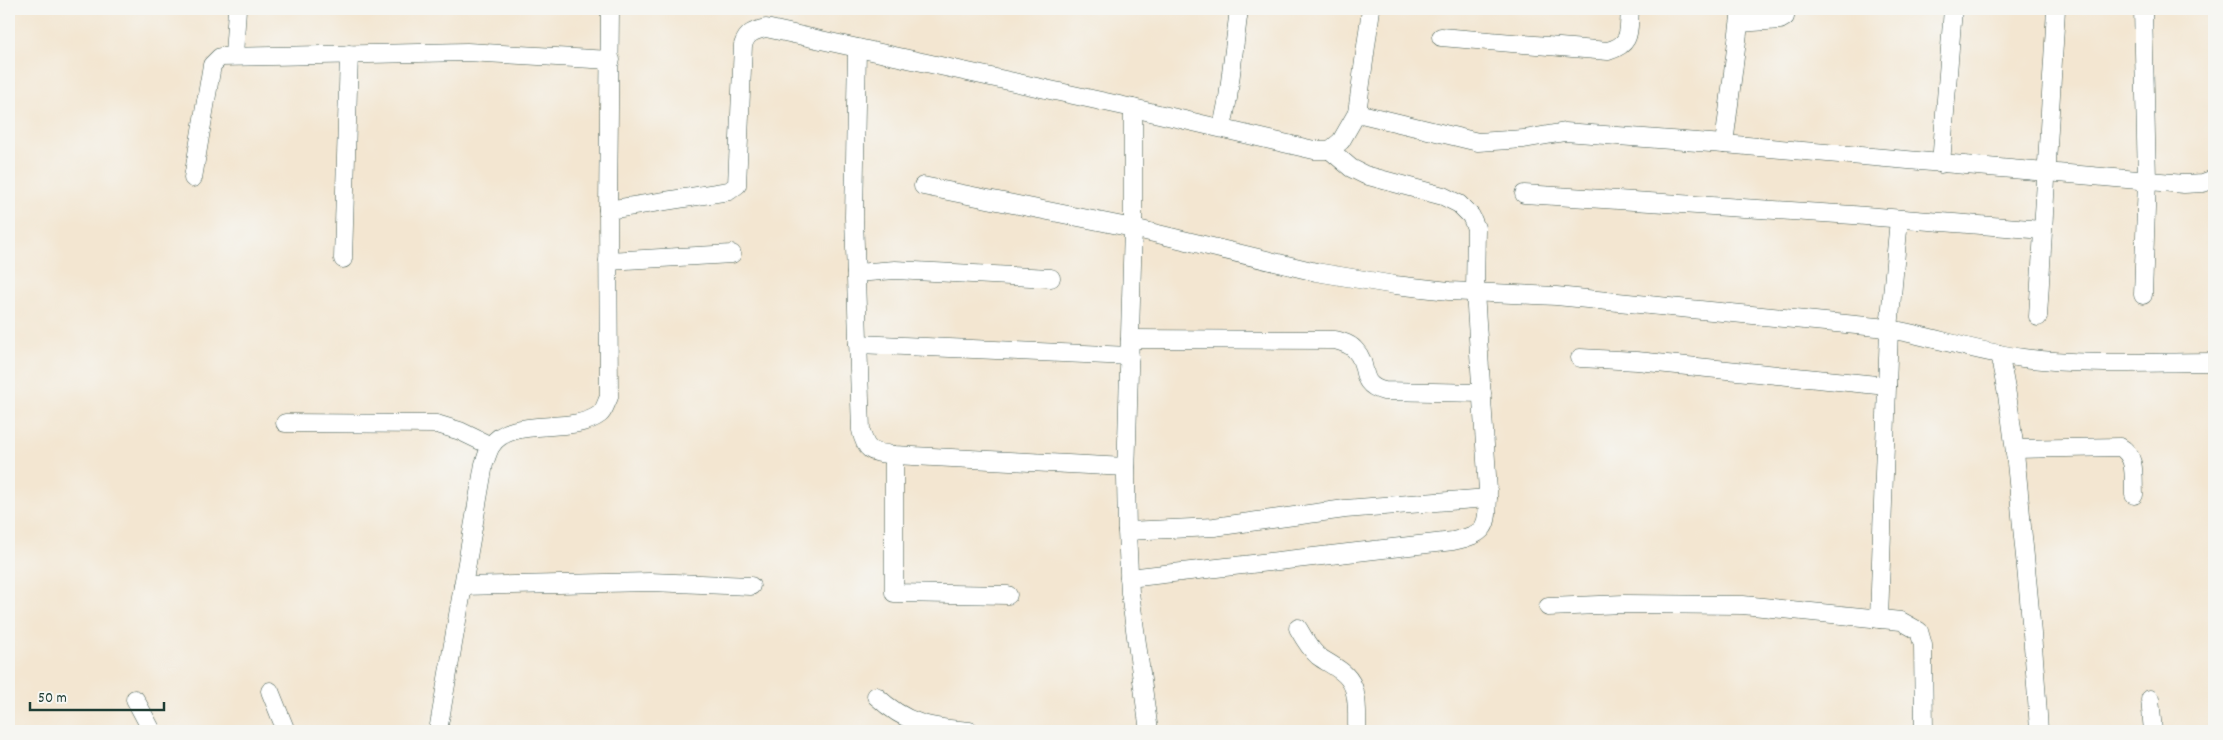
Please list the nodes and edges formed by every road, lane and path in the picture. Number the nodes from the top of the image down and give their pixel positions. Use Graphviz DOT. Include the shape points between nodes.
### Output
graph roads {
  1 [pos="237,9"];
  2 [pos="610,9"];
  3 [pos="1238,9"];
  4 [pos="1371,9"];
  5 [pos="1630,9"];
  6 [pos="1786,9"];
  7 [pos="1953,9"];
  8 [pos="2056,9"];
  9 [pos="2143,9"];
  10 [pos="1740,16"];
  11 [pos="1441,37"];
  12 [pos="857,48"];
  13 [pos="349,54"];
  14 [pos="234,56"];
  15 [pos="611,60"];
  16 [pos="1133,108"];
  17 [pos="1357,113"];
  18 [pos="1222,128"];
  19 [pos="1724,144"];
  20 [pos="1330,150"];
  21 [pos="1941,164"];
  22 [pos="2045,172"];
  23 [pos="193,178"];
  24 [pos="2214,179"];
  25 [pos="2147,180"];
  26 [pos="922,186"];
  27 [pos="1524,194"];
  28 [pos="608,210"];
  29 [pos="1899,218"];
  30 [pos="1133,228"];
  31 [pos="2042,230"];
  32 [pos="732,254"];
  33 [pos="344,259"];
  34 [pos="608,261"];
  35 [pos="856,273"];
  36 [pos="1051,278"];
  37 [pos="1475,292"];
  38 [pos="2143,295"];
  39 [pos="2038,317"];
  40 [pos="1889,329"];
  41 [pos="858,344"];
  42 [pos="1130,347"];
  43 [pos="1999,354"];
  44 [pos="1580,358"];
  45 [pos="2214,362"];
  46 [pos="1887,386"];
  47 [pos="1482,393"];
  48 [pos="285,423"];
  49 [pos="491,446"];
  50 [pos="2015,449"];
  51 [pos="894,455"];
  52 [pos="1126,467"];
  53 [pos="2134,495"];
  54 [pos="1488,498"];
  55 [pos="1127,531"];
  56 [pos="1129,578"];
  57 [pos="463,586"];
  58 [pos="750,586"];
  59 [pos="1008,596"];
  60 [pos="1548,607"];
  61 [pos="1879,619"];
  62 [pos="1298,628"];
  63 [pos="270,691"];
  64 [pos="876,696"];
  65 [pos="135,699"];
  66 [pos="2150,699"];
  67 [pos="152,731"];
  68 [pos="286,731"];
  69 [pos="438,731"];
  70 [pos="970,731"];
  71 [pos="1149,731"];
  72 [pos="1357,731"];
  73 [pos="1924,731"];
  74 [pos="2039,731"];
  75 [pos="2152,731"];
  1 -- 14 [label="street"];
  2 -- 15 [label="street"];
  3 -- 18 [label="street"];
  4 -- 17 [label="street"];
  5 -- 11 [label="street" via="1627,40 1620,48 1608,51"];
  6 -- 10 [label="street" via="1785,17 1780,20"];
  7 -- 21 [label="street"];
  8 -- 22 [label="street"];
  9 -- 25 [label="street"];
  10 -- 19 [label="street"];
  12 -- 16 [label="street"];
  12 -- 28 [label="street" via="766,28 754,30 746,36 743,45 737,185 730,191"];
  12 -- 35 [label="street"];
  13 -- 14 [label="street"];
  13 -- 15 [label="street" via="468,52"];
  13 -- 33 [label="street"];
  14 -- 23 [label="street" via="220,57 212,64"];
  15 -- 28 [label="street"];
  16 -- 18 [label="street"];
  16 -- 30 [label="street"];
  17 -- 19 [label="street" via="1478,142 1565,132"];
  17 -- 20 [label="street" via="1341,141"];
  18 -- 20 [label="street" via="1314,150"];
  19 -- 21 [label="street"];
  20 -- 37 [label="street" via="1365,176 1443,196 1472,216 1476,228"];
  21 -- 22 [label="street"];
  22 -- 25 [label="street"];
  22 -- 31 [label="street"];
  24 -- 25 [label="street" via="2184,184"];
  25 -- 38 [label="street"];
  26 -- 30 [label="street"];
  27 -- 29 [label="street"];
  28 -- 34 [label="street"];
  29 -- 31 [label="street"];
  29 -- 40 [label="street"];
  30 -- 37 [label="street" via="1316,272 1395,285"];
  30 -- 42 [label="street"];
  31 -- 39 [label="street"];
  32 -- 34 [label="street"];
  34 -- 49 [label="street" via="609,398 601,413 590,420 516,430 504,434"];
  35 -- 36 [label="street" via="895,270"];
  35 -- 41 [label="street"];
  37 -- 40 [label="street" via="1556,296"];
  37 -- 47 [label="street"];
  40 -- 43 [label="street"];
  40 -- 46 [label="street"];
  41 -- 42 [label="street"];
  41 -- 51 [label="street" via="864,445 873,453"];
  42 -- 47 [label="street" via="1335,340 1358,352 1367,381 1374,388 1384,391"];
  42 -- 52 [label="street"];
  43 -- 45 [label="street" via="2057,361"];
  43 -- 50 [label="street" via="2009,396"];
  44 -- 46 [label="street"];
  46 -- 61 [label="street"];
  47 -- 54 [label="street"];
  48 -- 49 [label="street" via="437,424"];
  49 -- 57 [label="street" via="484,464"];
  50 -- 53 [label="street" via="2120,447 2132,460"];
  50 -- 74 [label="street"];
  51 -- 52 [label="street"];
  51 -- 59 [label="street" via="894,593"];
  52 -- 55 [label="street"];
  54 -- 55 [label="street" via="1345,509 1214,527"];
  54 -- 56 [label="street" via="1483,530 1453,541"];
  55 -- 56 [label="street"];
  56 -- 71 [label="street"];
  57 -- 58 [label="street" via="650,582"];
  57 -- 69 [label="street"];
  60 -- 61 [label="street" via="1743,605"];
  61 -- 73 [label="street" via="1901,621 1919,631 1923,645"];
  62 -- 72 [label="street" via="1318,655 1343,671 1349,679 1355,692"];
  63 -- 68 [label="street"];
  64 -- 70 [label="street" via="893,712 913,722"];
  65 -- 67 [label="street"];
  66 -- 75 [label="street"];
}
